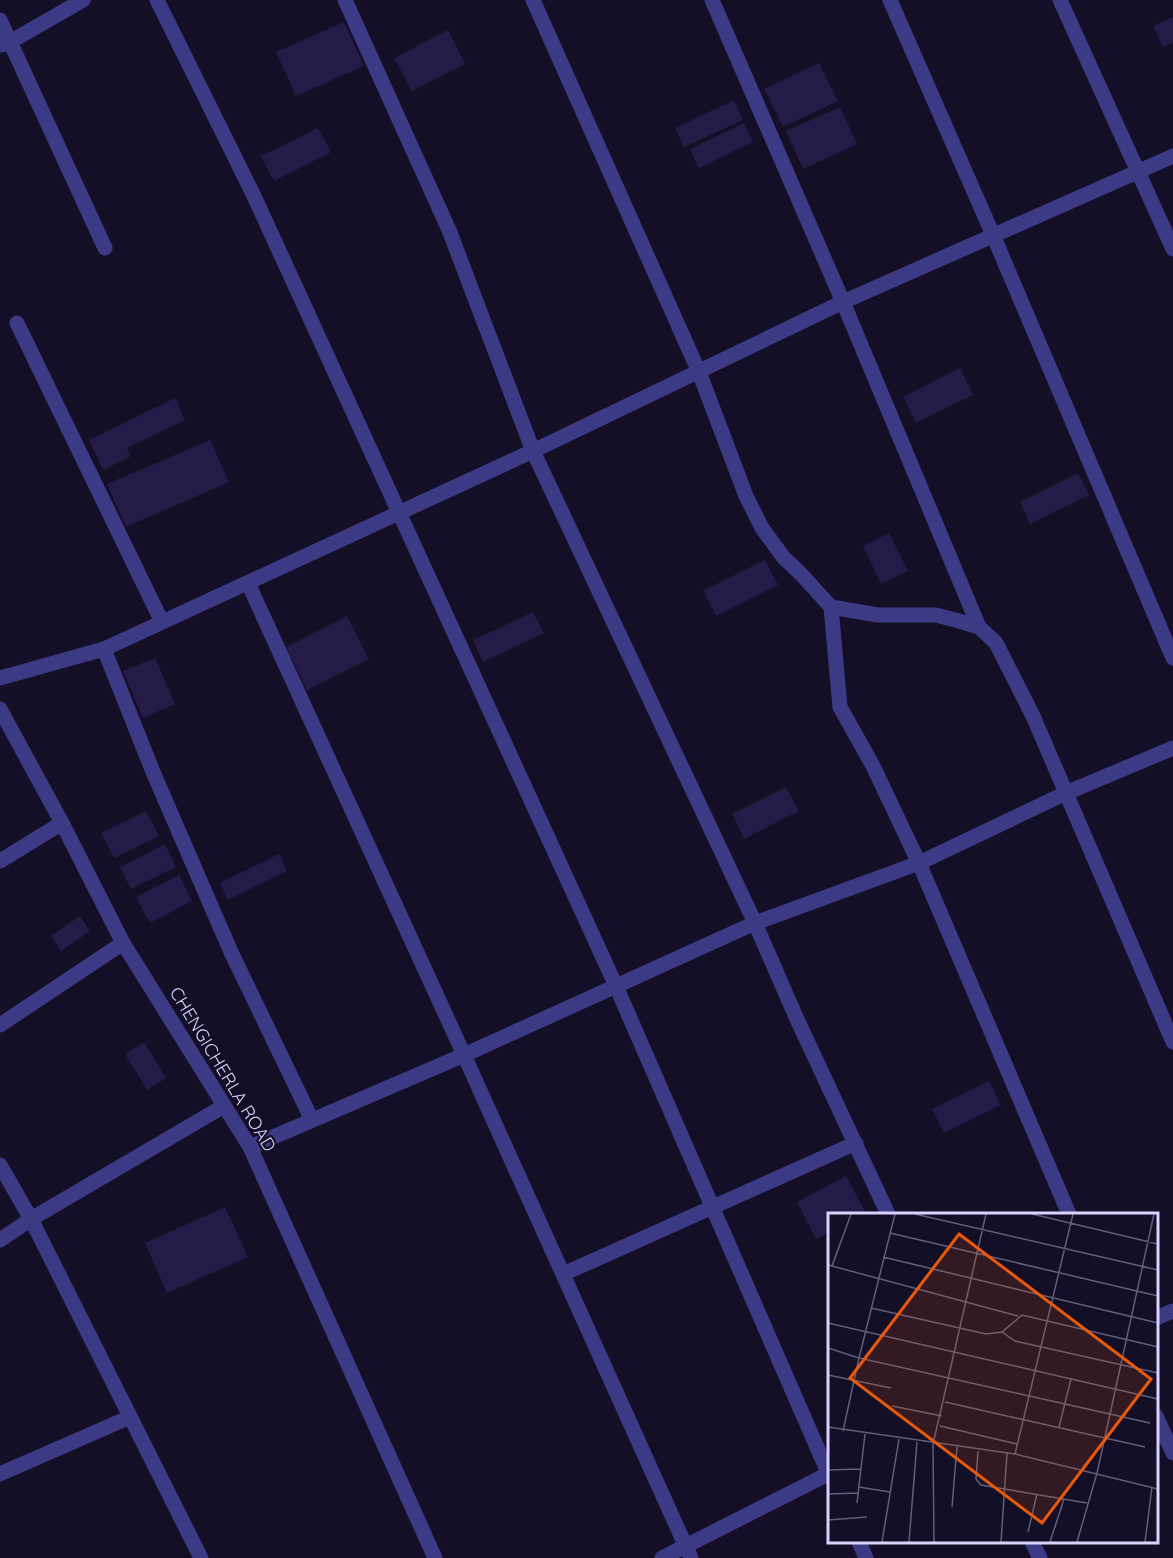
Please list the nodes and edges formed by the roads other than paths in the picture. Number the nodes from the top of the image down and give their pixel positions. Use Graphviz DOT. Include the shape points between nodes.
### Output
graph roads {
  1 [pos="83,0"];
  2 [pos="157,0"];
  3 [pos="345,0"];
  4 [pos="533,0"];
  5 [pos="712,0"];
  6 [pos="890,0"];
  7 [pos="1060,0"];
  8 [pos="0,20"];
  9 [pos="5,44"];
  10 [pos="1173,156"];
  11 [pos="1138,171"];
  12 [pos="993,235"];
  13 [pos="105,248"];
  14 [pos="1173,249"];
  15 [pos="843,302"];
  16 [pos="17,323"];
  17 [pos="699,372"];
  18 [pos="533,451"];
  19 [pos="398,513"];
  20 [pos="248,583"];
  21 [pos="831,607"];
  22 [pos="162,622"];
  23 [pos="979,627"];
  24 [pos="104,649"];
  25 [pos="1173,658"];
  26 [pos="0,678"];
  27 [pos="0,709"];
  28 [pos="1173,748"];
  29 [pos="1066,793"];
  30 [pos="62,823"];
  31 [pos="0,861"];
  32 [pos="919,863"];
  33 [pos="755,923"];
  34 [pos="123,943"];
  35 [pos="616,986"];
  36 [pos="0,1025"];
  37 [pos="1173,1042"];
  38 [pos="464,1055"];
  39 [pos="224,1106"];
  40 [pos="312,1119"];
  41 [pos="856,1143"];
  42 [pos="250,1147"];
  43 [pos="0,1165"];
  44 [pos="712,1207"];
  45 [pos="887,1213"];
  46 [pos="1068,1213"];
  47 [pos="31,1219"];
  48 [pos="0,1240"];
  49 [pos="563,1274"];
  50 [pos="1173,1311"];
  51 [pos="1158,1317"];
  52 [pos="130,1417"];
  53 [pos="1158,1420"];
  54 [pos="1173,1453"];
  55 [pos="828,1472"];
  56 [pos="0,1474"];
  57 [pos="828,1475"];
  58 [pos="859,1543"];
  59 [pos="1032,1543"];
  60 [pos="689,1552"];
  61 [pos="201,1558"];
  62 [pos="435,1558"];
  63 [pos="662,1558"];
  64 [pos="866,1558"];
  65 [pos="1040,1558"];
  1 -- 9 [label="street"];
  2 -- 19 [label="street" via="254,196"];
  3 -- 18 [label="street" via="449,230"];
  4 -- 17 [label="street"];
  5 -- 15 [label="street"];
  6 -- 12 [label="street"];
  7 -- 11 [label="street"];
  8 -- 9 [label="street"];
  9 -- 13 [label="street"];
  10 -- 11 [label="street"];
  11 -- 12 [label="street"];
  11 -- 14 [label="street"];
  12 -- 15 [label="street"];
  12 -- 25 [label="street"];
  15 -- 17 [label="street"];
  15 -- 23 [label="street"];
  16 -- 22 [label="street"];
  17 -- 18 [label="street"];
  17 -- 21 [label="street" via="762,528 784,558"];
  18 -- 19 [label="street"];
  18 -- 33 [label="street"];
  19 -- 20 [label="street"];
  19 -- 35 [label="street"];
  20 -- 22 [label="street"];
  20 -- 38 [label="street"];
  21 -- 23 [label="street" via="878,615 936,615"];
  21 -- 32 [label="street" via="840,707"];
  22 -- 24 [label="street"];
  23 -- 29 [label="street" via="996,643"];
  24 -- 26 [label="street"];
  24 -- 40 [label="street" via="231,952"];
  27 -- 30 [label="street, CHENGICHERLA ROAD"];
  28 -- 29 [label="street"];
  29 -- 32 [label="street"];
  29 -- 37 [label="street"];
  30 -- 31 [label="street"];
  30 -- 34 [label="street, CHENGICHERLA ROAD"];
  32 -- 33 [label="street"];
  32 -- 46 [label="street"];
  33 -- 35 [label="street"];
  33 -- 41 [label="street"];
  34 -- 36 [label="street"];
  34 -- 39 [label="street, CHENGICHERLA ROAD"];
  35 -- 38 [label="street"];
  35 -- 44 [label="street"];
  38 -- 40 [label="street"];
  38 -- 49 [label="street"];
  39 -- 42 [label="street, CHENGICHERLA ROAD"];
  39 -- 47 [label="street"];
  40 -- 42 [label="street"];
  41 -- 44 [label="street"];
  41 -- 45 [label="street"];
  42 -- 62 [label="street, CHENGICHERLA ROAD"];
  43 -- 47 [label="street"];
  44 -- 49 [label="street"];
  44 -- 55 [label="street"];
  47 -- 48 [label="street"];
  47 -- 52 [label="street"];
  49 -- 60 [label="street"];
  50 -- 51 [label="street"];
  52 -- 56 [label="street"];
  52 -- 61 [label="street"];
  53 -- 54 [label="street"];
  57 -- 60 [label="street"];
  58 -- 64 [label="street"];
  59 -- 65 [label="street"];
  60 -- 63 [label="street"];
}
